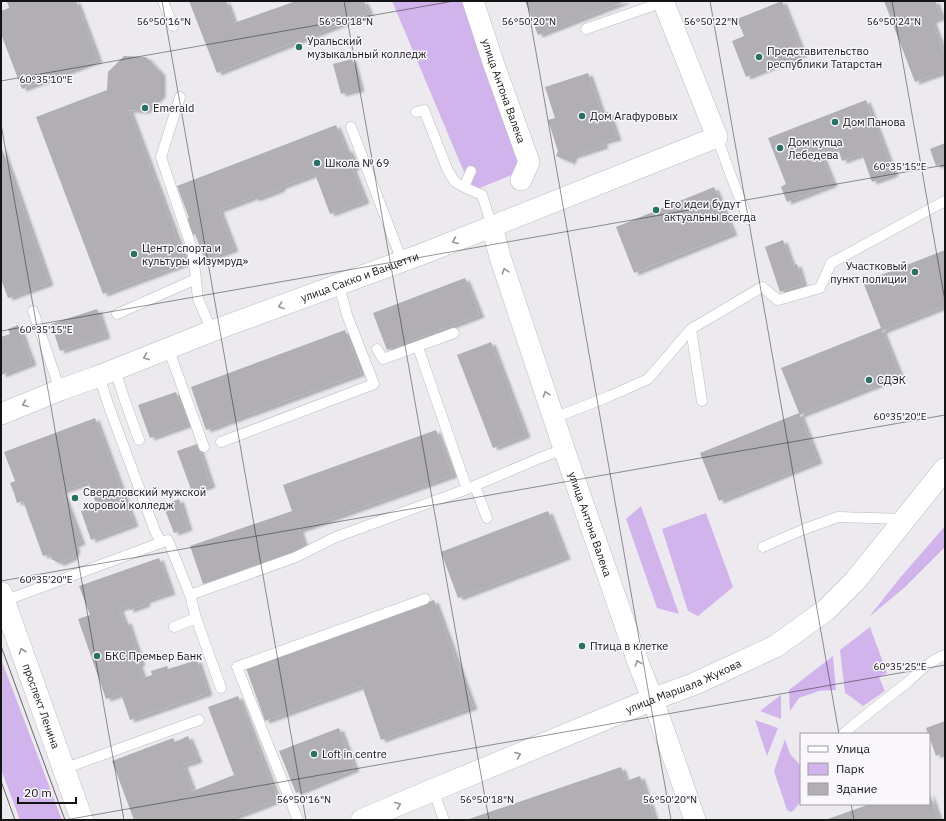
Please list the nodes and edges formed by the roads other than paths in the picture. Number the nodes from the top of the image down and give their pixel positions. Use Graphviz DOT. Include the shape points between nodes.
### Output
graph roads {
  1 [pos="163,1"];
  2 [pos="473,1"];
  3 [pos="663,1"];
  4 [pos="173,26"];
  5 [pos="586,28"];
  6 [pos="180,97"];
  7 [pos="416,112"];
  8 [pos="351,127"];
  9 [pos="717,137"];
  10 [pos="471,171"];
  11 [pos="521,180"];
  12 [pos="464,187"];
  13 [pos="945,201"];
  14 [pos="748,219"];
  15 [pos="492,226"];
  16 [pos="402,261"];
  17 [pos="196,279"];
  18 [pos="340,285"];
  19 [pos="33,311"];
  20 [pos="117,314"];
  21 [pos="691,329"];
  22 [pos="212,331"];
  23 [pos="454,333"];
  24 [pos="418,347"];
  25 [pos="168,348"];
  26 [pos="377,349"];
  27 [pos="107,373"];
  28 [pos="60,390"];
  29 [pos="702,401"];
  30 [pos="1,414"];
  31 [pos="554,418"];
  32 [pos="139,440"];
  33 [pos="221,442"];
  34 [pos="204,447"];
  35 [pos="564,449"];
  36 [pos="945,469"];
  37 [pos="471,487"];
  38 [pos="488,518"];
  39 [pos="904,519"];
  40 [pos="161,542"];
  41 [pos="763,547"];
  42 [pos="190,595"];
  43 [pos="2,597"];
  44 [pos="425,599"];
  45 [pos="196,618"];
  46 [pos="174,627"];
  47 [pos="945,655"];
  48 [pos="221,688"];
  49 [pos="653,699"];
  50 [pos="199,720"];
  51 [pos="843,733"];
  52 [pos="63,769"];
  53 [pos="433,790"];
  54 [pos="82,820"];
  55 [pos="298,820"];
  56 [pos="362,820"];
  57 [pos="444,820"];
  58 [pos="694,820"];
  1 -- 4 [label="lane"];
  2 -- 11 [label="street, улица Антона Валека" via="529,162"];
  3 -- 5 [label="lane"];
  3 -- 9 [label="street"];
  6 -- 17 [label="lane" via="161,157 192,249"];
  7 -- 12 [label="lane" via="424,110 448,171 455,182"];
  8 -- 16 [label="lane"];
  9 -- 14 [label="lane"];
  9 -- 15 [label="street, улица Сакко и Ванцетти"];
  10 -- 12 [label="lane"];
  12 -- 15 [label="lane" via="482,195"];
  13 -- 21 [label="lane" via="831,263 820,288 778,300 762,287"];
  15 -- 16 [label="street, улица Сакко и Ванцетти, one-way"];
  31 -- 15 [label="street, улица Антона Валека, one-way"];
  16 -- 18 [label="street, улица Сакко и Ванцетти"];
  17 -- 20 [label="lane"];
  17 -- 22 [label="lane" via="198,299"];
  18 -- 22 [label="street, улица Сакко и Ванцетти, one-way"];
  18 -- 33 [label="lane" via="347,315 374,384"];
  19 -- 28 [label="lane"];
  21 -- 29 [label="lane"];
  21 -- 31 [label="lane" via="648,379"];
  22 -- 25 [label="street, улица Сакко и Ванцетти"];
  23 -- 24 [label="lane"];
  24 -- 26 [label="lane" via="383,359"];
  24 -- 37 [label="lane"];
  25 -- 27 [label="street, улица Сакко и Ванцетти, one-way"];
  25 -- 34 [label="lane"];
  27 -- 28 [label="street, улица Сакко и Ванцетти"];
  27 -- 32 [label="lane" via="124,398"];
  27 -- 40 [label="lane" via="108,404"];
  28 -- 30 [label="street, улица Сакко и Ванцетти, one-way"];
  31 -- 35 [label="street, улица Антона Валека"];
  35 -- 37 [label="lane"];
  49 -- 35 [label="street, улица Антона Валека, one-way"];
  36 -- 39 [label="street, улица Маршала Жукова"];
  37 -- 38 [label="lane"];
  37 -- 42 [label="lane" via="336,536 296,557"];
  39 -- 41 [label="lane" via="838,517"];
  39 -- 49 [label="street, улица Маршала Жукова" via="855,581 808,624 776,646 694,684"];
  40 -- 42 [label="lane" via="168,540"];
  40 -- 43 [label="lane" via="77,574"];
  42 -- 45 [label="lane"];
  52 -- 43 [label="street, проспект Ленина, one-way"];
  44 -- 55 [label="lane" via="237,667"];
  45 -- 46 [label="lane"];
  45 -- 48 [label="lane"];
  47 -- 51 [label="lane" via="924,667"];
  53 -- 49 [label="street, улица Маршала Жукова, one-way"];
  49 -- 58 [label="street, улица Антона Валека"];
  50 -- 52 [label="lane"];
  52 -- 54 [label="street, проспект Ленина"];
  56 -- 53 [label="street, улица Маршала Жукова, one-way"];
  53 -- 57 [label="lane"];
}
